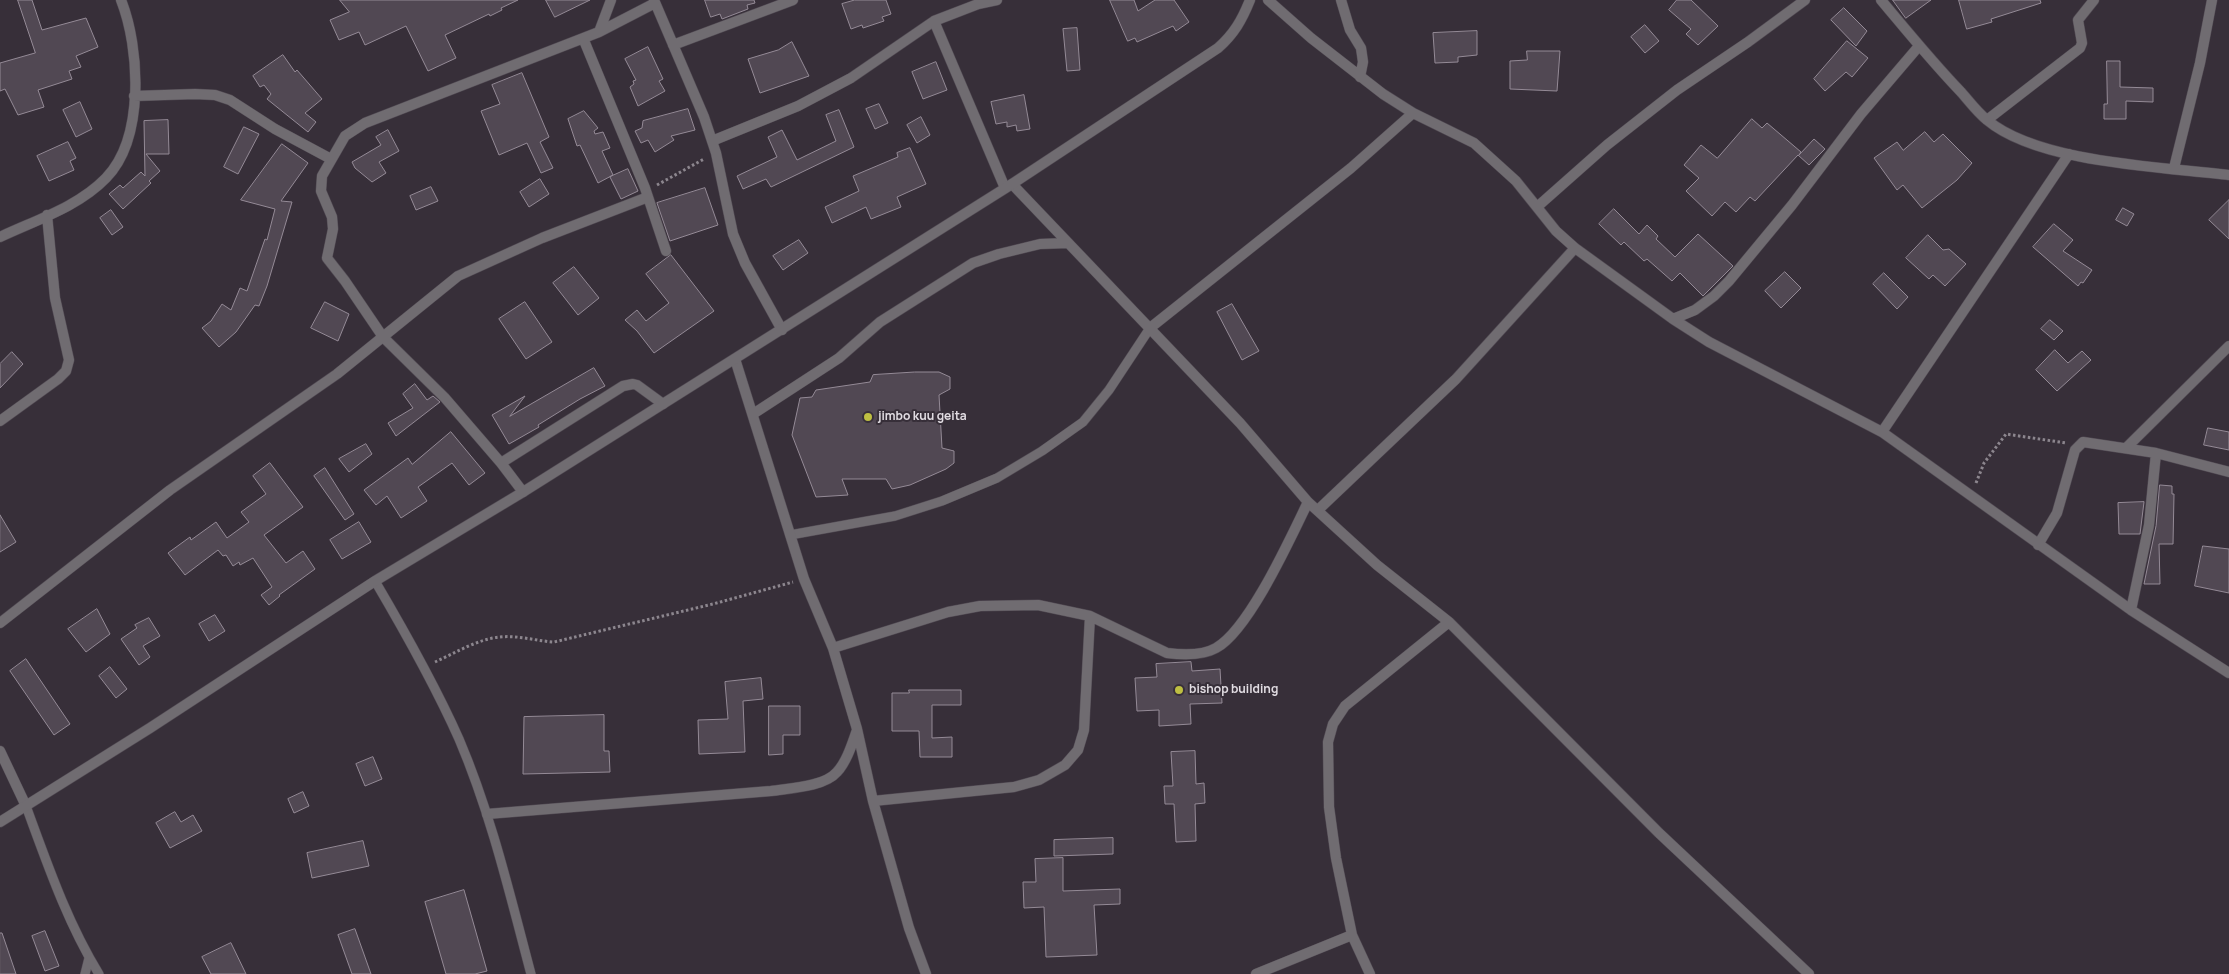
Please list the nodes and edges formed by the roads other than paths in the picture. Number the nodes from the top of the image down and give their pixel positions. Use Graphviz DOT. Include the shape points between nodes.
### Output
graph roads {
  1 [pos="121,0"];
  2 [pos="612,0"];
  3 [pos="793,0"];
  4 [pos="997,0"];
  5 [pos="1250,0"];
  6 [pos="1268,0"];
  7 [pos="1340,0"];
  8 [pos="1804,0"];
  9 [pos="1881,0"];
  10 [pos="2094,0"];
  11 [pos="2212,0"];
  12 [pos="655,2"];
  13 [pos="934,21"];
  14 [pos="599,32"];
  15 [pos="583,38"];
  16 [pos="674,45"];
  17 [pos="1919,46"];
  18 [pos="1360,77"];
  19 [pos="134,96"];
  20 [pos="1413,113"];
  21 [pos="1987,120"];
  22 [pos="712,141"];
  23 [pos="2069,154"];
  24 [pos="331,159"];
  25 [pos="2174,168"];
  26 [pos="2229,175"];
  27 [pos="1009,186"];
  28 [pos="647,194"];
  29 [pos="1537,207"];
  30 [pos="46,216"];
  31 [pos="0,237"];
  32 [pos="1068,244"];
  33 [pos="1575,248"];
  34 [pos="666,252"];
  35 [pos="1673,319"];
  36 [pos="1150,328"];
  37 [pos="782,330"];
  38 [pos="383,337"];
  39 [pos="2229,346"];
  40 [pos="735,359"];
  41 [pos="663,404"];
  42 [pos="752,414"];
  43 [pos="0,421"];
  44 [pos="1882,432"];
  45 [pos="2126,448"];
  46 [pos="2156,453"];
  47 [pos="501,463"];
  48 [pos="2229,472"];
  49 [pos="523,492"];
  50 [pos="1308,502"];
  51 [pos="1318,510"];
  52 [pos="790,535"];
  53 [pos="2038,545"];
  54 [pos="375,581"];
  55 [pos="2131,610"];
  56 [pos="1090,616"];
  57 [pos="1448,622"];
  58 [pos="0,623"];
  59 [pos="833,648"];
  60 [pos="2229,673"];
  61 [pos="857,729"];
  62 [pos="0,752"];
  63 [pos="873,801"];
  64 [pos="26,806"];
  65 [pos="487,814"];
  66 [pos="0,822"];
  67 [pos="1352,935"];
  68 [pos="89,958"];
  69 [pos="85,974"];
  70 [pos="99,974"];
  71 [pos="531,974"];
  72 [pos="926,974"];
  73 [pos="1256,974"];
  74 [pos="1370,974"];
  75 [pos="1809,974"];
  1 -- 19 [label="street" via="133,45"];
  2 -- 14 [label="street"];
  3 -- 16 [label="street"];
  4 -- 13 [label="street"];
  5 -- 27 [label="street" via="1231,37 1218,48"];
  6 -- 18 [label="street"];
  7 -- 18 [label="street" via="1350,30 1361,48"];
  8 -- 29 [label="street" via="1677,90 1607,145"];
  9 -- 17 [label="street"];
  10 -- 21 [label="street" via="2078,20 2080,48"];
  11 -- 25 [label="street"];
  12 -- 14 [label="street"];
  12 -- 16 [label="street"];
  13 -- 22 [label="street" via="851,78 798,106"];
  13 -- 27 [label="street"];
  14 -- 15 [label="street"];
  15 -- 24 [label="street" via="365,123 345,136"];
  15 -- 28 [label="street"];
  16 -- 22 [label="street"];
  17 -- 21 [label="street"];
  17 -- 35 [label="street" via="1729,281 1695,310"];
  18 -- 20 [label="street"];
  19 -- 24 [label="street" via="215,95 230,100"];
  19 -- 30 [label="street" via="129,136 107,177 74,203"];
  20 -- 29 [label="street" via="1474,143 1516,181"];
  20 -- 36 [label="street" via="1351,168"];
  21 -- 23 [label="street" via="2012,136"];
  22 -- 37 [label="street" via="733,234"];
  23 -- 25 [label="street"];
  23 -- 44 [label="street"];
  24 -- 38 [label="street" via="320,182 332,217 327,258"];
  25 -- 26 [label="street"];
  27 -- 32 [label="street"];
  27 -- 37 [label="street"];
  28 -- 34 [label="street"];
  28 -- 38 [label="street" via="458,276"];
  29 -- 33 [label="street"];
  30 -- 31 [label="street"];
  30 -- 43 [label="street" via="68,360 66,371"];
  32 -- 36 [label="street"];
  32 -- 42 [label="street" via="1040,244 973,263 880,322 839,358"];
  33 -- 35 [label="street"];
  33 -- 51 [label="street" via="1456,379"];
  35 -- 44 [label="street" via="1709,342"];
  36 -- 50 [label="street" via="1240,423"];
  36 -- 52 [label="lane" via="1109,390 1083,422 997,478 895,516"];
  37 -- 40 [label="street"];
  38 -- 47 [label="street" via="445,398"];
  38 -- 58 [label="street" via="337,374 170,490"];
  39 -- 45 [label="street"];
  40 -- 41 [label="street"];
  40 -- 42 [label="street"];
  41 -- 47 [label="street" via="637,385 629,384"];
  41 -- 49 [label="street"];
  42 -- 52 [label="street"];
  44 -- 53 [label="street"];
  45 -- 46 [label="street"];
  45 -- 53 [label="street" via="2087,442 2079,444 2057,513"];
  46 -- 48 [label="street"];
  46 -- 55 [label="street" via="2149,525"];
  47 -- 49 [label="street"];
  49 -- 54 [label="street"];
  50 -- 51 [label="street"];
  50 -- 56 [label="street" via="1259,595 1229,637 1215,649 1195,654 1167,653"];
  51 -- 57 [label="street" via="1377,565"];
  52 -- 59 [label="street" via="804,579"];
  53 -- 55 [label="street"];
  54 -- 64 [label="street"];
  54 -- 65 [label="lane" via="458,738"];
  55 -- 60 [label="street"];
  56 -- 59 [label="street" via="1038,605 980,606 948,612"];
  56 -- 63 [label="street" via="1084,730 1078,750 1065,765 1038,780 1014,787"];
  57 -- 67 [label="street" via="1345,706 1333,724 1328,742 1329,807"];
  57 -- 75 [label="street" via="1659,833"];
  59 -- 61 [label="street"];
  61 -- 63 [label="street"];
  61 -- 65 [label="street" via="837,773 814,785"];
  62 -- 64 [label="street"];
  63 -- 72 [label="street" via="909,928"];
  64 -- 66 [label="street"];
  64 -- 68 [label="lane" via="56,886"];
  65 -- 71 [label="lane"];
  67 -- 73 [label="street"];
  67 -- 74 [label="street"];
  68 -- 69 [label="lane"];
  68 -- 70 [label="lane"];
}
